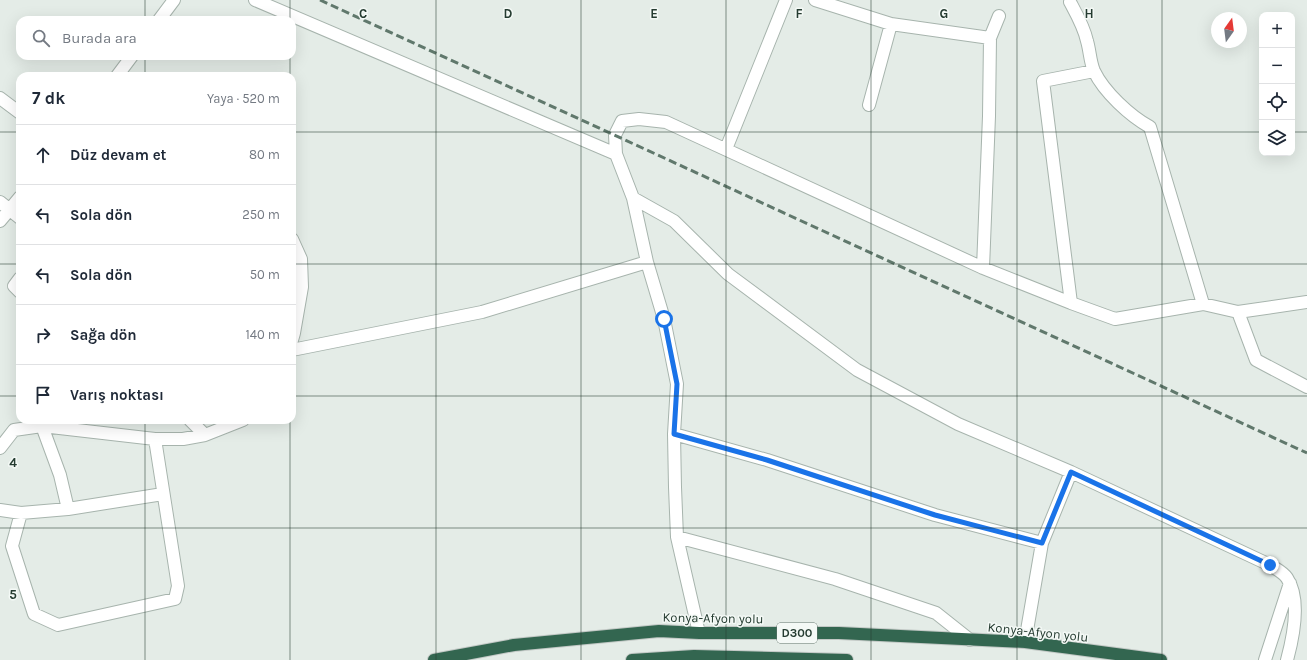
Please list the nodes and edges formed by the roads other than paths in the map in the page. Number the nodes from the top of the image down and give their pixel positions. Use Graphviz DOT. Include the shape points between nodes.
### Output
graph roads {
  1 [pos="174,0"];
  2 [pos="255,0"];
  3 [pos="786,0"];
  4 [pos="815,0"];
  5 [pos="1070,2"];
  6 [pos="162,16"];
  7 [pos="293,16"];
  8 [pos="999,16"];
  9 [pos="296,17"];
  10 [pos="891,24"];
  11 [pos="990,38"];
  12 [pos="129,60"];
  13 [pos="1094,71"];
  14 [pos="120,72"];
  15 [pos="0,98"];
  16 [pos="869,105"];
  17 [pos="16,110"];
  18 [pos="726,149"];
  19 [pos="616,154"];
  20 [pos="633,198"];
  21 [pos="16,199"];
  22 [pos="5,206"];
  23 [pos="16,215"];
  24 [pos="0,221"];
  25 [pos="296,248"];
  26 [pos="647,262"];
  27 [pos="983,268"];
  28 [pos="1307,302"];
  29 [pos="1071,303"];
  30 [pos="296,304"];
  31 [pos="1203,304"];
  32 [pos="1238,312"];
  33 [pos="296,349"];
  34 [pos="1307,387"];
  35 [pos="194,424"];
  36 [pos="234,424"];
  37 [pos="42,426"];
  38 [pos="674,434"];
  39 [pos="205,436"];
  40 [pos="155,439"];
  41 [pos="0,448"];
  42 [pos="1071,472"];
  43 [pos="163,494"];
  44 [pos="68,509"];
  45 [pos="0,510"];
  46 [pos="20,513"];
  47 [pos="677,537"];
  48 [pos="1042,543"];
  49 [pos="1290,583"];
  50 [pos="699,633"];
  51 [pos="970,640"];
  52 [pos="1025,642"];
  53 [pos="693,658"];
  54 [pos="434,660"];
  55 [pos="632,660"];
  56 [pos="840,660"];
  57 [pos="1161,660"];
  58 [pos="1265,660"];
  59 [pos="1287,660"];
  1 -- 6 [label="street"];
  2 -- 7 [label="street"];
  3 -- 18 [label="street"];
  4 -- 10 [label="street"];
  5 -- 13 [label="street" via="1085,33"];
  8 -- 11 [label="street"];
  9 -- 19 [label="street"];
  10 -- 11 [label="street"];
  10 -- 16 [label="street"];
  11 -- 27 [label="street"];
  12 -- 14 [label="street"];
  13 -- 29 [label="street" via="1043,82"];
  13 -- 31 [label="street" via="1108,94 1150,127"];
  15 -- 17 [label="street"];
  18 -- 19 [label="street" via="666,122 639,119 622,121 615,135"];
  18 -- 27 [label="street"];
  19 -- 20 [label="street"];
  20 -- 26 [label="street"];
  20 -- 42 [label="street" via="674,221 728,274 857,370 958,424"];
  21 -- 22 [label="street"];
  22 -- 23 [label="street"];
  22 -- 24 [label="street"];
  25 -- 30 [label="street" via="301,259 302,287"];
  26 -- 33 [label="street" via="482,312"];
  26 -- 38 [label="street" via="664,319 677,384"];
  27 -- 29 [label="street"];
  28 -- 32 [label="street"];
  29 -- 31 [label="street" via="1115,319"];
  31 -- 32 [label="street"];
  32 -- 34 [label="street" via="1256,360"];
  35 -- 39 [label="street"];
  36 -- 39 [label="street"];
  37 -- 40 [label="street"];
  37 -- 41 [label="street" via="14,430"];
  37 -- 44 [label="street" via="60,475"];
  38 -- 47 [label="street"];
  38 -- 48 [label="street" via="767,460 935,515"];
  39 -- 40 [label="street"];
  40 -- 43 [label="street"];
  42 -- 48 [label="street"];
  42 -- 49 [label="street" via="1270,565 1282,573"];
  43 -- 44 [label="street"];
  43 -- 46 [label="street" via="178,586 175,599 58,625 34,614 12,546"];
  44 -- 46 [label="street"];
  45 -- 46 [label="street"];
  47 -- 50 [label="street"];
  47 -- 51 [label="street" via="835,579 936,614"];
  48 -- 52 [label="street"];
  49 -- 58 [label="street"];
  49 -- 59 [label="street" via="1294,618"];
  50 -- 51 [label="highway, Konya-Afyon yolu / D300" via="839,633"];
  50 -- 54 [label="highway, Konya-Afyon yolu / D300" via="659,631 521,644"];
  51 -- 52 [label="highway, Konya-Afyon yolu / D300"];
  52 -- 57 [label="highway, Konya-Afyon yolu / D300"];
  53 -- 55 [label="highway, D300"];
  53 -- 56 [label="highway, D300"];
}
